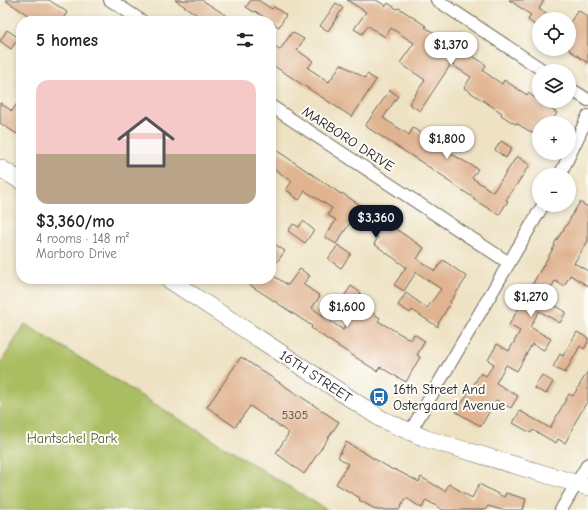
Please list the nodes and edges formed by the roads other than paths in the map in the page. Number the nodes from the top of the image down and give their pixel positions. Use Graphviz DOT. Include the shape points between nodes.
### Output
graph roads {
  1 [pos="110,0"];
  2 [pos="437,0"];
  3 [pos="134,16"];
  4 [pos="533,64"];
  5 [pos="576,92"];
  6 [pos="588,100"];
  7 [pos="276,109"];
  8 [pos="588,116"];
  9 [pos="0,168"];
  10 [pos="563,168"];
  11 [pos="16,179"];
  12 [pos="539,212"];
  13 [pos="508,263"];
  14 [pos="176,284"];
  15 [pos="410,432"];
  16 [pos="588,464"];
  17 [pos="582,485"];
  18 [pos="561,510"];
  1 -- 3 [label="street"];
  2 -- 4 [label="street"];
  5 -- 6 [label="street"];
  7 -- 13 [label="street, MARBORO DRIVE"];
  8 -- 10 [label="street"];
  9 -- 11 [label="street"];
  12 -- 13 [label="street"];
  13 -- 15 [label="street"];
  14 -- 15 [label="street, 16TH STREET" via="363,408"];
  15 -- 17 [label="street, 16TH STREET"];
  16 -- 17 [label="street"];
  17 -- 18 [label="street"];
}
